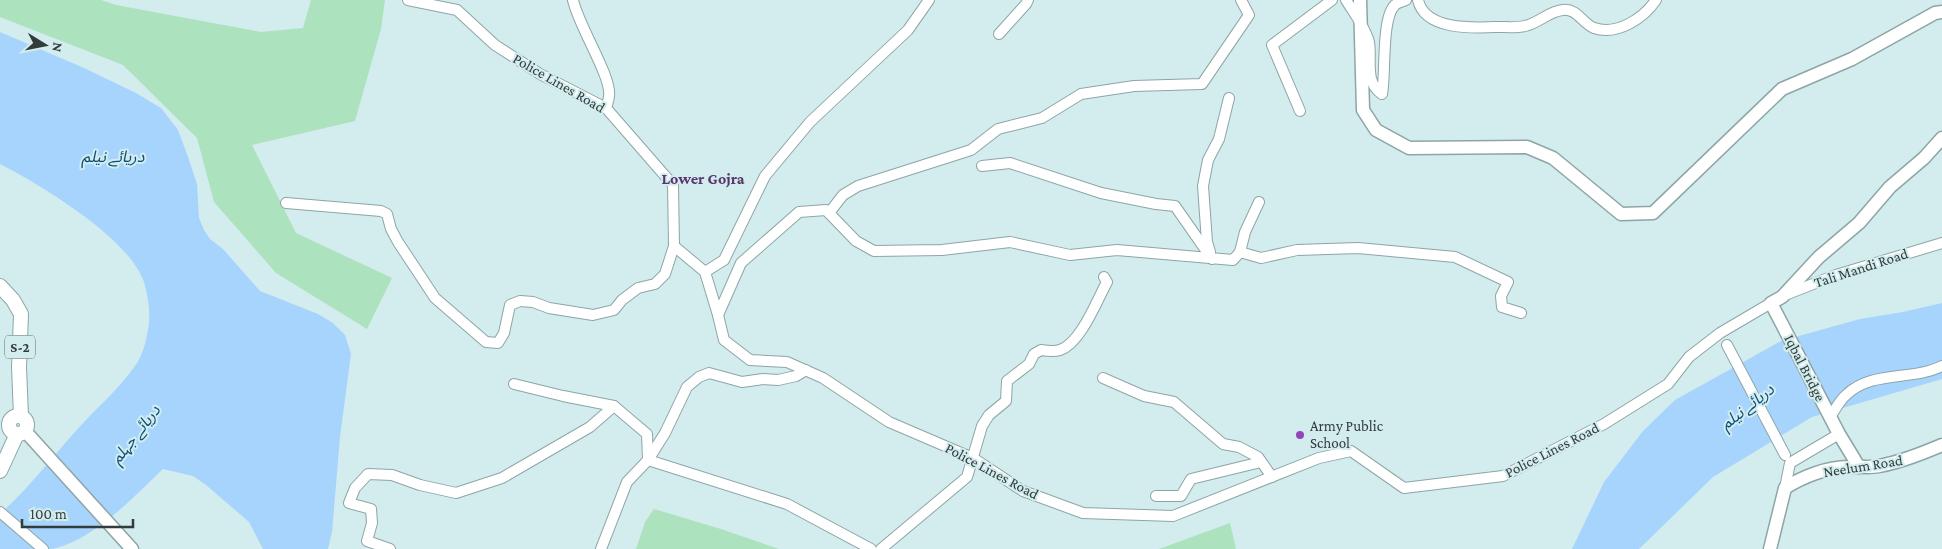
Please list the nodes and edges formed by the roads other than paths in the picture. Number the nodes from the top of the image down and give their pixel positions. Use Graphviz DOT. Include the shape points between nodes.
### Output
graph roads {
  1 [pos="408,0"];
  2 [pos="573,0"];
  3 [pos="929,0"];
  4 [pos="1028,0"];
  5 [pos="1241,0"];
  6 [pos="1332,0"];
  7 [pos="1346,0"];
  8 [pos="1360,0"];
  9 [pos="1406,0"];
  10 [pos="1418,0"];
  11 [pos="1656,0"];
  12 [pos="1942,12"];
  13 [pos="1360,21"];
  14 [pos="999,34"];
  15 [pos="1229,98"];
  16 [pos="606,108"];
  17 [pos="1300,111"];
  18 [pos="1942,138"];
  19 [pos="982,166"];
  20 [pos="1258,202"];
  21 [pos="286,203"];
  22 [pos="829,213"];
  23 [pos="1942,243"];
  24 [pos="674,246"];
  25 [pos="1240,252"];
  26 [pos="1212,259"];
  27 [pos="705,272"];
  28 [pos="1104,277"];
  29 [pos="0,286"];
  30 [pos="1776,304"];
  31 [pos="1521,312"];
  32 [pos="718,314"];
  33 [pos="1727,345"];
  34 [pos="1942,366"];
  35 [pos="806,370"];
  36 [pos="1102,378"];
  37 [pos="514,384"];
  38 [pos="614,406"];
  39 [pos="1834,425"];
  40 [pos="24,434"];
  41 [pos="1942,445"];
  42 [pos="1785,455"];
  43 [pos="973,458"];
  44 [pos="648,460"];
  45 [pos="1261,462"];
  46 [pos="2,465"];
  47 [pos="1858,467"];
  48 [pos="1272,477"];
  49 [pos="1785,488"];
  50 [pos="1156,496"];
  51 [pos="0,512"];
  52 [pos="130,547"];
  53 [pos="43,549"];
  54 [pos="390,549"];
  55 [pos="602,549"];
  56 [pos="871,549"];
  57 [pos="881,549"];
  58 [pos="1770,549"];
  1 -- 16 [label="street, Police Lines Road" via="457,10 495,45 540,74"];
  2 -- 16 [label="street" via="575,13 607,81 610,95"];
  3 -- 27 [label="street" via="908,30 810,122 765,176 724,260"];
  4 -- 14 [label="street"];
  5 -- 22 [label="street" via="1249,15 1202,84 1134,86 1081,94 1042,118 998,129 972,150 858,186 844,195"];
  6 -- 17 [label="street" via="1272,45"];
  7 -- 13 [label="street"];
  8 -- 13 [label="main road"];
  9 -- 13 [label="street" via="1394,5 1388,16 1382,94 1374,88 1370,75 1368,42"];
  10 -- 11 [label="street" via="1420,7 1437,21 1459,27 1524,26 1554,11 1566,9 1594,28 1613,29 1649,11"];
  12 -- 13 [label="main road" via="1852,59 1782,89 1653,214 1621,214 1553,158 1527,147 1409,148 1376,130 1364,110"];
  15 -- 26 [label="street" via="1220,139 1208,160 1203,186 1207,242"];
  16 -- 24 [label="street, Police Lines Road" via="672,185"];
  18 -- 30 [label="main road" via="1859,223 1819,257"];
  19 -- 26 [label="street" via="1010,163 1102,193 1175,206"];
  20 -- 25 [label="street"];
  21 -- 24 [label="street, Police Lines Road" via="386,214 398,242 435,298 486,342 498,343 504,333 510,306 520,301 593,316 614,310 638,288 655,284 665,274"];
  22 -- 26 [label="street" via="856,241 874,251 942,250 1010,242 1070,255 1117,250"];
  22 -- 32 [label="street" via="826,210 799,212 741,263"];
  23 -- 30 [label="street, Tali Mandi Road" via="1836,275"];
  24 -- 27 [label="street"];
  25 -- 26 [label="street" via="1233,260"];
  25 -- 31 [label="street" via="1261,258 1297,250 1358,248 1455,257 1508,282 1501,296 1502,307"];
  27 -- 32 [label="street, Police Lines Road"];
  28 -- 43 [label="street" via="1107,282 1086,325 1073,340 1062,350 1041,350 1034,354 1028,364 1007,381 1006,401 989,415 982,426"];
  29 -- 40 [label="highway, S-2" via="22,314 21,416 12,417 9,422 12,431"];
  30 -- 39 [label="main road, Iqbal Bridge"];
  30 -- 48 [label="street, Police Lines Road" via="1712,339 1689,357 1668,384 1604,424 1503,476 1404,488 1351,451 1319,458"];
  32 -- 35 [label="street, Police Lines Road" via="724,340 750,360 787,362"];
  33 -- 42 [label="street"];
  34 -- 39 [label="street" via="1903,377 1866,381 1846,395"];
  35 -- 43 [label="street, Police Lines Road" via="824,378 890,422"];
  35 -- 44 [label="street" via="778,380 742,382 709,374 699,377 687,387"];
  36 -- 45 [label="street" via="1144,396 1174,402 1223,444 1239,447"];
  37 -- 38 [label="street"];
  38 -- 44 [label="street" via="647,434"];
  38 -- 54 [label="street" via="590,427 502,478 456,493 392,475 368,474 355,488 349,503 371,509 368,541"];
  39 -- 47 [label="main road, Iqbal Bridge"];
  39 -- 49 [label="street" via="1790,463"];
  40 -- 46 [label="highway"];
  40 -- 52 [label="main road"];
  41 -- 47 [label="main road, Neelum Road" via="1906,460 1877,467"];
  43 -- 48 [label="street, Police Lines Road" via="1023,491 1083,513 1173,516"];
  43 -- 57 [label="street" via="967,477"];
  44 -- 55 [label="street" via="627,482"];
  44 -- 56 [label="street" via="786,504"];
  45 -- 48 [label="street"];
  45 -- 50 [label="street" via="1191,479 1181,496"];
  47 -- 49 [label="main road, Neelum Road" via="1827,470"];
  49 -- 58 [label="main road"];
  51 -- 53 [label="street"];
}
